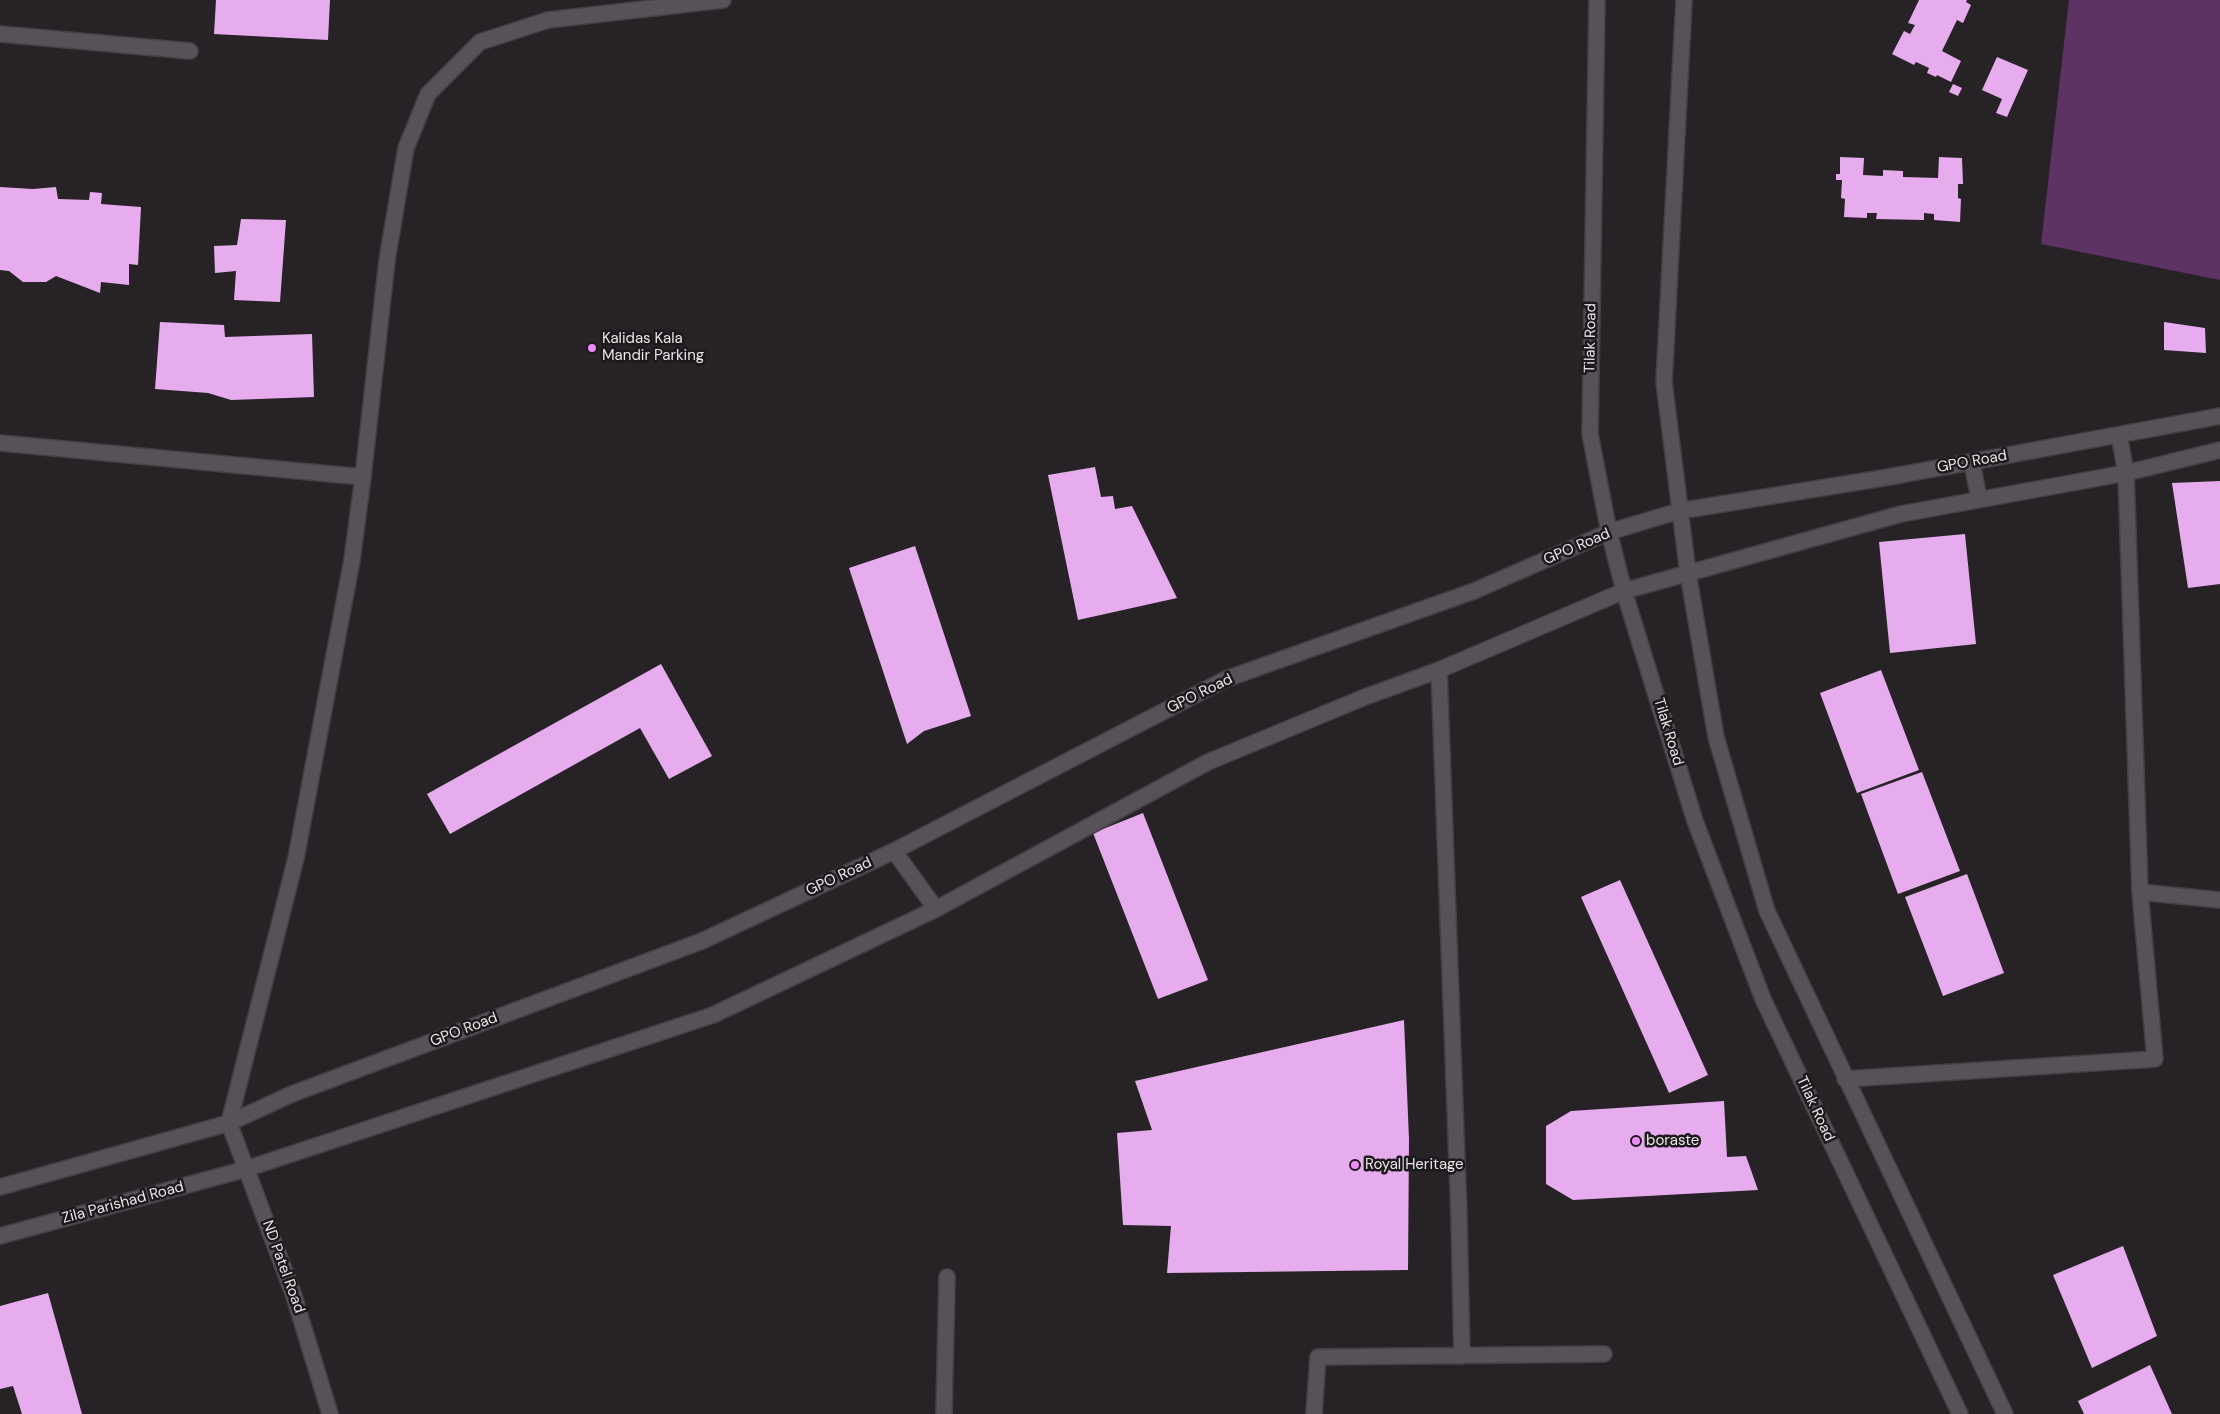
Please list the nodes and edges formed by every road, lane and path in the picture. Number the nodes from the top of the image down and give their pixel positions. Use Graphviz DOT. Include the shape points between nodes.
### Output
graph roads {
  1 [pos="724,0"];
  2 [pos="1597,0"];
  3 [pos="1684,0"];
  4 [pos="0,34"];
  5 [pos="190,51"];
  6 [pos="2220,416"];
  7 [pos="2119,435"];
  8 [pos="0,443"];
  9 [pos="2220,450"];
  10 [pos="1972,462"];
  11 [pos="2126,473"];
  12 [pos="363,477"];
  13 [pos="1979,499"];
  14 [pos="1679,511"];
  15 [pos="1609,532"];
  16 [pos="1688,573"];
  17 [pos="1624,591"];
  18 [pos="1439,670"];
  19 [pos="894,851"];
  20 [pos="2140,892"];
  21 [pos="2220,900"];
  22 [pos="936,909"];
  23 [pos="1845,1079"];
  24 [pos="229,1123"];
  25 [pos="246,1169"];
  26 [pos="0,1187"];
  27 [pos="0,1236"];
  28 [pos="947,1278"];
  29 [pos="1604,1354"];
  30 [pos="1462,1356"];
  31 [pos="330,1414"];
  32 [pos="944,1414"];
  33 [pos="1314,1414"];
  34 [pos="1960,1414"];
  35 [pos="2005,1414"];
  1 -- 12 [label="street" via="548,20 480,42 428,94 406,148 387,260"];
  2 -- 15 [label="street, Tilak Road" via="1590,434"];
  3 -- 14 [label="street" via="1664,382"];
  4 -- 5 [label="street"];
  6 -- 7 [label="street, GPO Road"];
  7 -- 10 [label="street, GPO Road"];
  7 -- 11 [label="street"];
  8 -- 12 [label="street"];
  9 -- 11 [label="street"];
  10 -- 13 [label="street"];
  10 -- 14 [label="street, GPO Road"];
  11 -- 13 [label="street"];
  11 -- 20 [label="street"];
  12 -- 24 [label="street" via="352,560 296,858"];
  13 -- 16 [label="street" via="1902,514"];
  14 -- 15 [label="street, GPO Road"];
  14 -- 16 [label="street"];
  15 -- 17 [label="street, Tilak Road"];
  15 -- 19 [label="street, GPO Road" via="1474,591 1226,679"];
  16 -- 17 [label="street"];
  16 -- 23 [label="street" via="1716,738 1767,911"];
  17 -- 18 [label="street"];
  17 -- 34 [label="street, Tilak Road" via="1695,821 1763,999"];
  18 -- 22 [label="street" via="1208,762"];
  18 -- 30 [label="street"];
  19 -- 22 [label="street"];
  19 -- 24 [label="street, GPO Road" via="702,940 292,1094"];
  20 -- 21 [label="street"];
  20 -- 23 [label="street" via="2155,1059"];
  22 -- 25 [label="street" via="713,1015"];
  23 -- 35 [label="street"];
  24 -- 25 [label="street, ND Patel Road"];
  24 -- 26 [label="street"];
  25 -- 27 [label="street, Zila Parishad Road"];
  25 -- 31 [label="street, ND Patel Road" via="294,1296"];
  28 -- 32 [label="street"];
  29 -- 30 [label="street"];
  30 -- 33 [label="street" via="1318,1358"];
}
